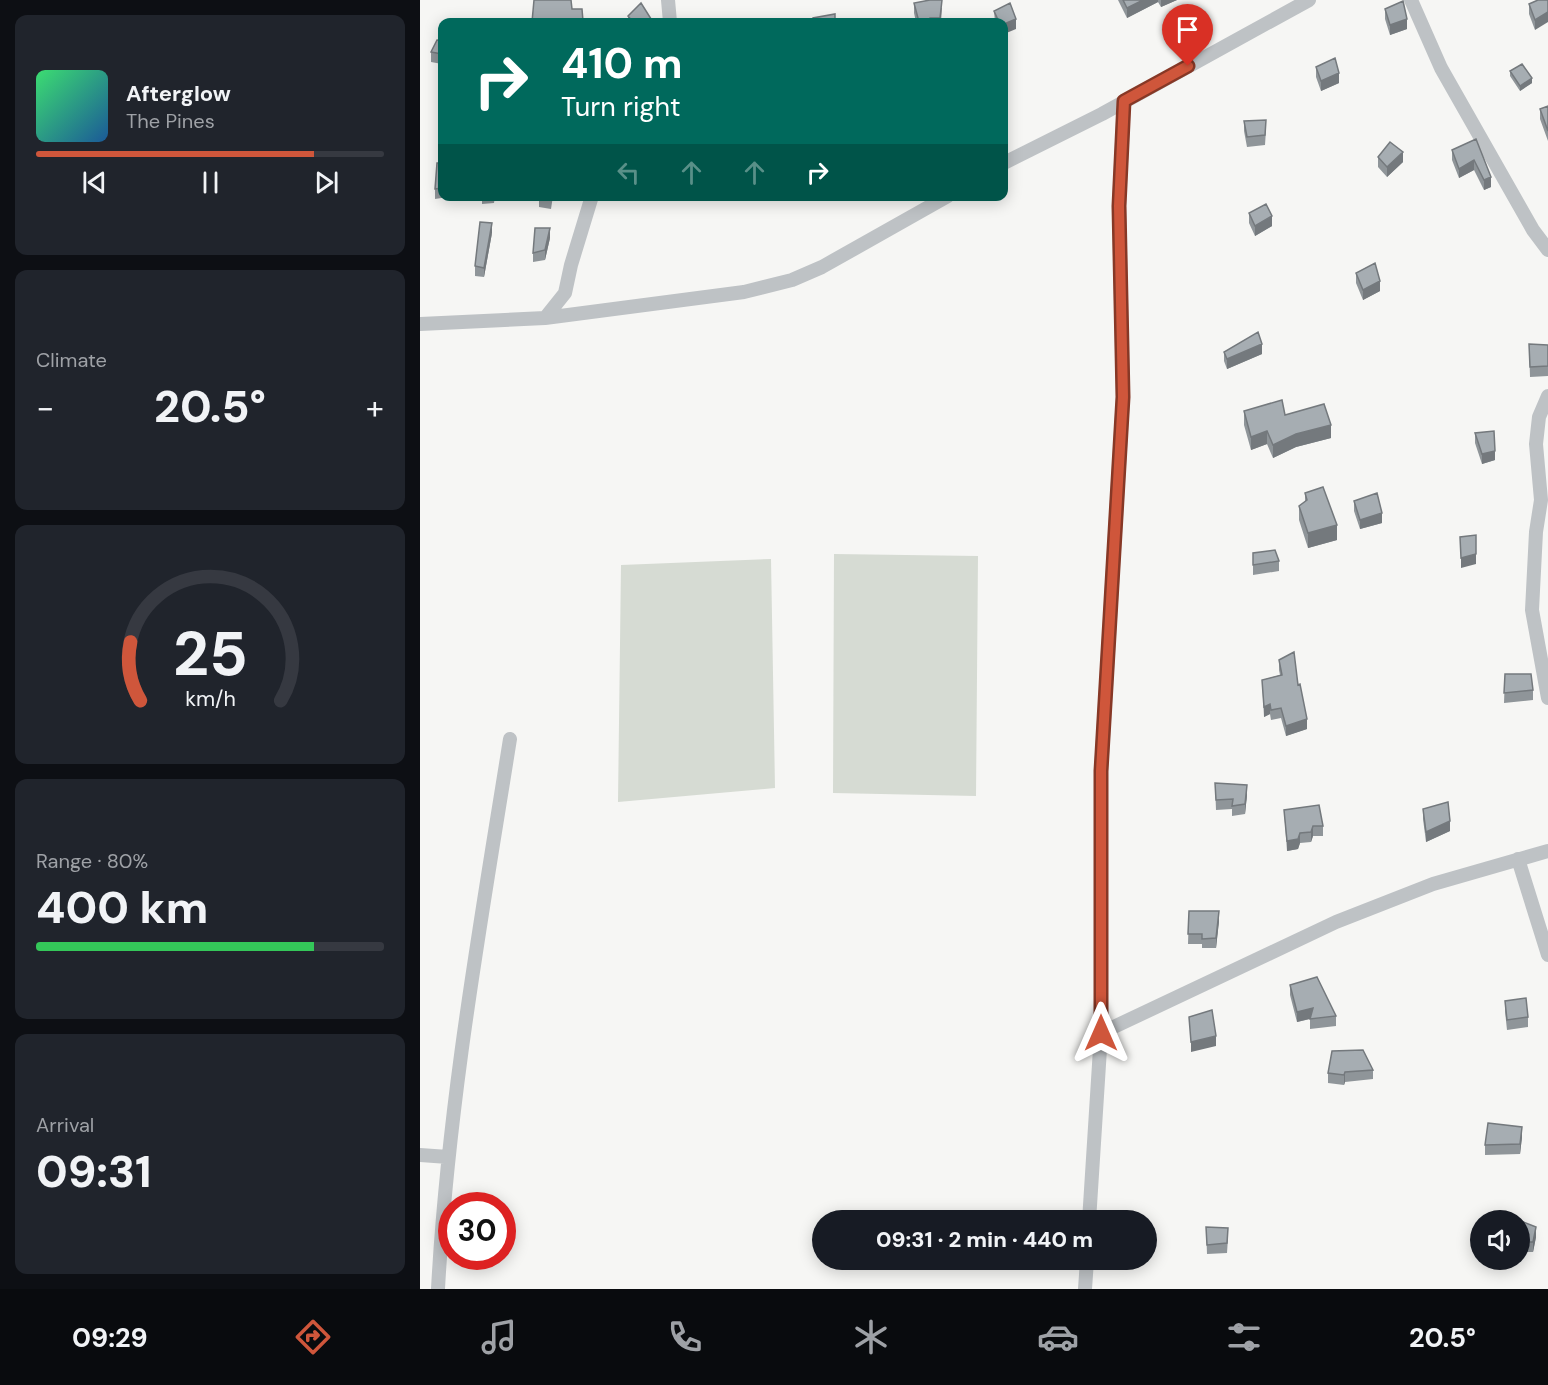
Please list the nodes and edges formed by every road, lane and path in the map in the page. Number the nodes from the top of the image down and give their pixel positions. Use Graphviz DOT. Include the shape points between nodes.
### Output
graph roads {
  1 [pos="668,0"];
  2 [pos="1309,0"];
  3 [pos="1411,0"];
  4 [pos="670,18"];
  5 [pos="1124,101"];
  6 [pos="1008,161"];
  7 [pos="590,201"];
  8 [pos="939,201"];
  9 [pos="1548,250"];
  10 [pos="545,318"];
  11 [pos="420,324"];
  12 [pos="1548,396"];
  13 [pos="1544,499"];
  14 [pos="1548,698"];
  15 [pos="510,739"];
  16 [pos="1548,851"];
  17 [pos="1518,859"];
  18 [pos="1548,955"];
  19 [pos="1101,1033"];
  20 [pos="420,1155"];
  21 [pos="448,1157"];
  22 [pos="1090,1210"];
  23 [pos="1086,1270"];
  24 [pos="438,1289"];
  25 [pos="1085,1289"];
  1 -- 4 [label="street"];
  2 -- 5 [label="street"];
  3 -- 9 [label="street" via="1441,68"];
  5 -- 6 [label="street"];
  5 -- 19 [label="street" via="1119,206 1123,397 1101,771"];
  7 -- 10 [label="street" via="566,293"];
  8 -- 10 [label="street" via="792,280 744,292"];
  10 -- 11 [label="street"];
  12 -- 13 [label="street" via="1539,417 1536,444"];
  13 -- 14 [label="street" via="1534,554 1532,610"];
  15 -- 21 [label="street" via="472,973"];
  16 -- 17 [label="street"];
  17 -- 18 [label="street"];
  17 -- 19 [label="street" via="1433,884 1336,922"];
  19 -- 22 [label="street"];
  20 -- 21 [label="street"];
  21 -- 24 [label="street"];
  23 -- 25 [label="street"];
}
